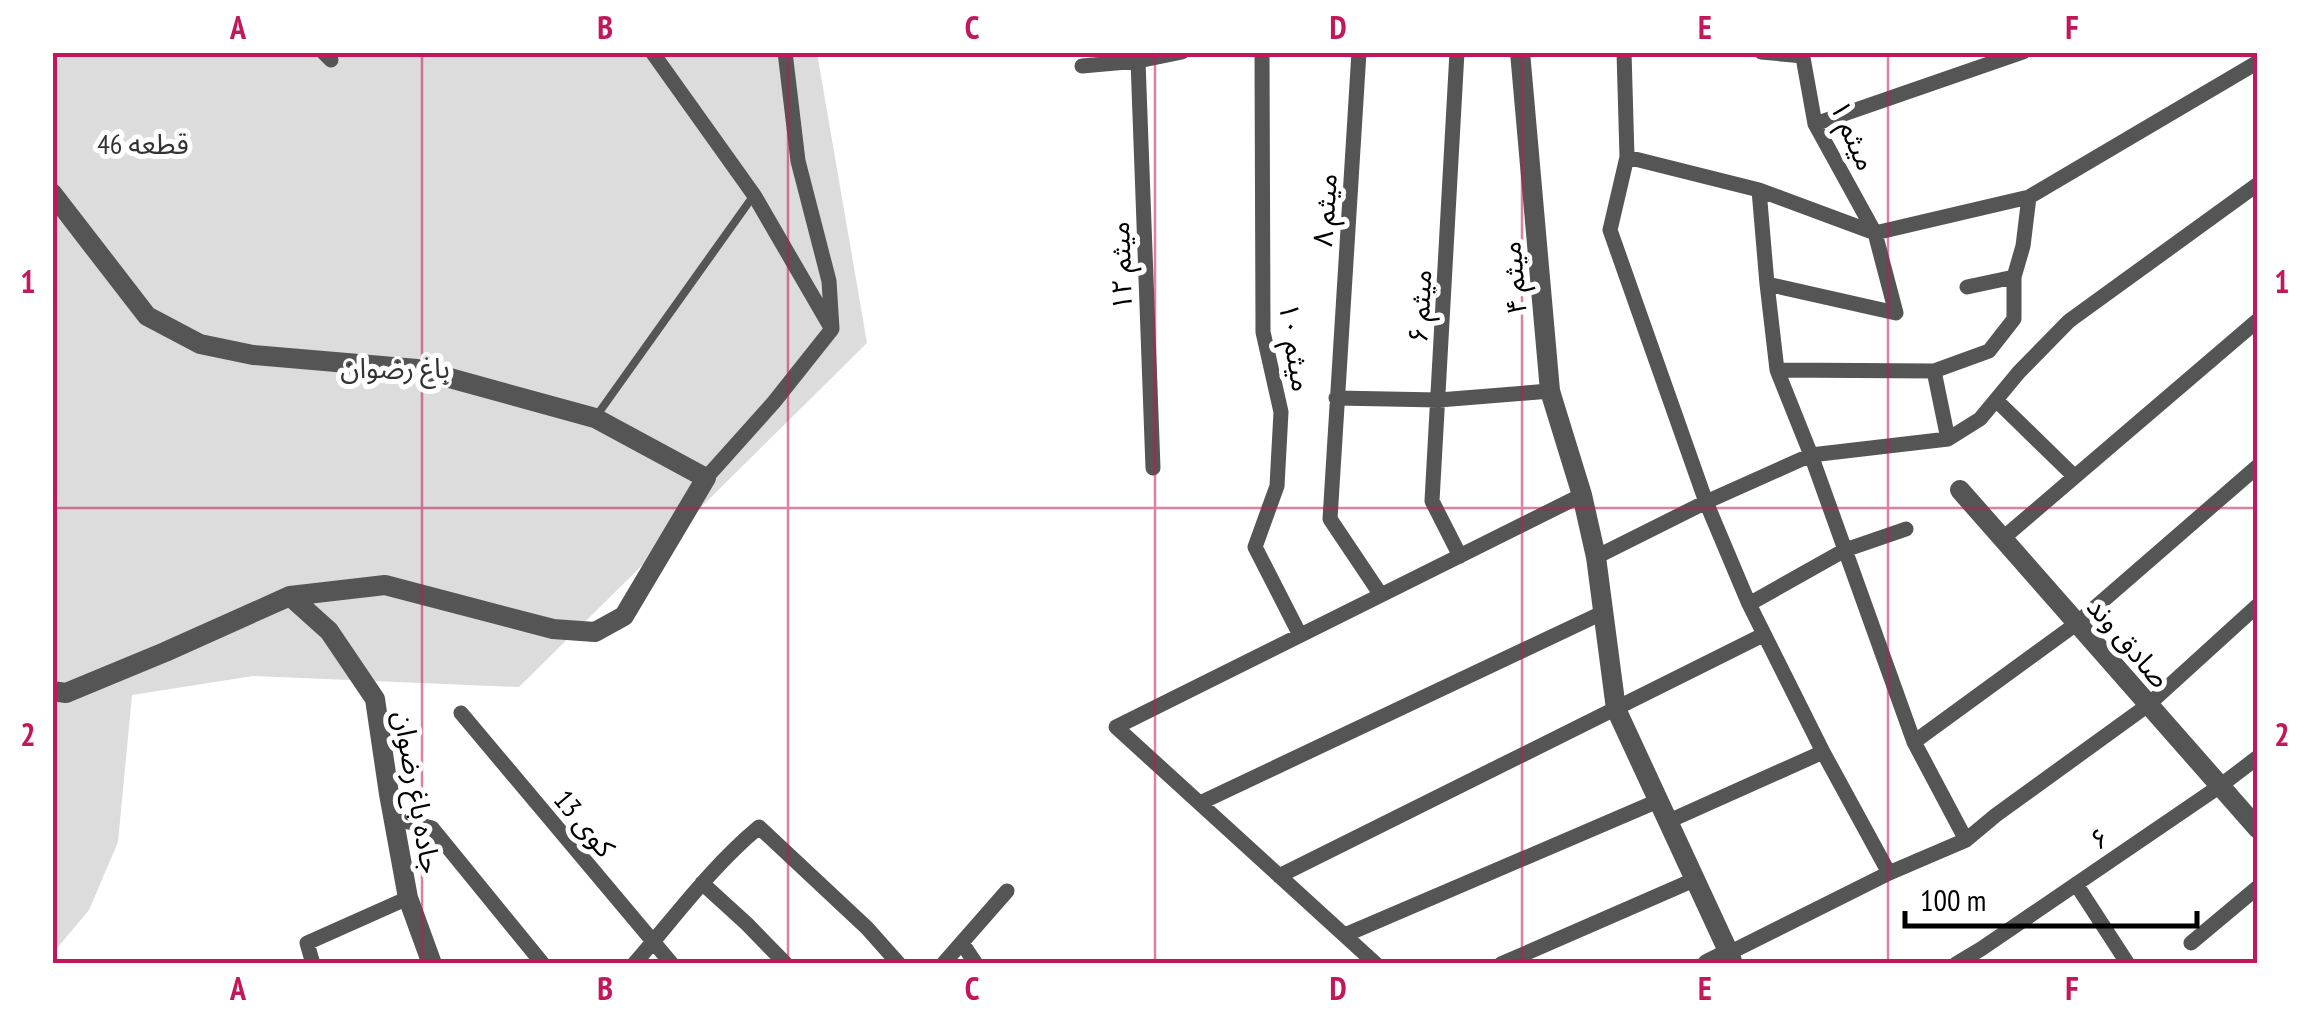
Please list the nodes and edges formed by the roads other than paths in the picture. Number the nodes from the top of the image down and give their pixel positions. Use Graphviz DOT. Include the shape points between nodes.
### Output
graph roads {
  1 [pos="652,52"];
  2 [pos="785,52"];
  3 [pos="1182,52"];
  4 [pos="1262,52"];
  5 [pos="1360,52"];
  6 [pos="1458,52"];
  7 [pos="1520,52"];
  8 [pos="1624,52"];
  9 [pos="1761,52"];
  10 [pos="2023,52"];
  11 [pos="1802,54"];
  12 [pos="1089,61"];
  13 [pos="1138,61"];
  14 [pos="2258,62"];
  15 [pos="1815,124"];
  16 [pos="1627,157"];
  17 [pos="2258,184"];
  18 [pos="1759,190"];
  19 [pos="52,193"];
  20 [pos="754,195"];
  21 [pos="2030,197"];
  22 [pos="1875,233"];
  23 [pos="2014,276"];
  24 [pos="1766,284"];
  25 [pos="1967,287"];
  26 [pos="2258,320"];
  27 [pos="832,329"];
  28 [pos="1777,370"];
  29 [pos="1934,371"];
  30 [pos="1550,391"];
  31 [pos="1336,398"];
  32 [pos="1439,400"];
  33 [pos="1996,400"];
  34 [pos="595,418"];
  35 [pos="1948,438"];
  36 [pos="1811,455"];
  37 [pos="2258,466"];
  38 [pos="1153,468"];
  39 [pos="2074,476"];
  40 [pos="706,478"];
  41 [pos="1960,490"];
  42 [pos="1582,495"];
  43 [pos="1706,502"];
  44 [pos="1906,529"];
  45 [pos="2002,539"];
  46 [pos="1845,550"];
  47 [pos="1460,556"];
  48 [pos="1596,558"];
  49 [pos="1380,595"];
  50 [pos="290,596"];
  51 [pos="1749,604"];
  52 [pos="2258,605"];
  53 [pos="1602,612"];
  54 [pos="2076,624"];
  55 [pos="1300,635"];
  56 [pos="1763,635"];
  57 [pos="52,691"];
  58 [pos="2148,704"];
  59 [pos="1616,708"];
  60 [pos="461,713"];
  61 [pos="1914,742"];
  62 [pos="1822,752"];
  63 [pos="2258,757"];
  64 [pos="2220,786"];
  65 [pos="1660,800"];
  66 [pos="1200,804"];
  67 [pos="393,818"];
  68 [pos="1669,821"];
  69 [pos="2258,829"];
  70 [pos="1966,840"];
  71 [pos="1890,873"];
  72 [pos="1280,876"];
  73 [pos="1696,879"];
  74 [pos="702,883"];
  75 [pos="2076,884"];
  76 [pos="2258,888"];
  77 [pos="1007,892"];
  78 [pos="408,898"];
  79 [pos="1345,936"];
  80 [pos="652,942"];
  81 [pos="2191,943"];
  82 [pos="962,944"];
  83 [pos="1731,958"];
  84 [pos="313,964"];
  85 [pos="432,964"];
  86 [pos="544,964"];
  87 [pos="634,964"];
  88 [pos="672,964"];
  89 [pos="786,964"];
  90 [pos="899,964"];
  91 [pos="943,964"];
  92 [pos="976,964"];
  93 [pos="1376,964"];
  94 [pos="1501,964"];
  95 [pos="1707,964"];
  96 [pos="1956,964"];
  97 [pos="2128,964"];
  1 -- 20 [label="street"];
  2 -- 27 [label="street" via="798,161 829,281"];
  3 -- 13 [label="street"];
  4 -- 55 [label="street, ۱۰ میثم" via="1262,332 1281,412 1277,486 1255,548"];
  5 -- 31 [label="street, ۸ میثم"];
  6 -- 32 [label="street, ۶ میثم"];
  7 -- 30 [label="street, ۴ میثم"];
  8 -- 16 [label="street"];
  9 -- 11 [label="street"];
  10 -- 15 [label="street"];
  11 -- 15 [label="street, ۱ میثم"];
  12 -- 13 [label="street"];
  13 -- 38 [label="street, ۱۲ میثم"];
  14 -- 21 [label="street"];
  15 -- 22 [label="street, ۱ میثم"];
  16 -- 18 [label="street"];
  16 -- 43 [label="street" via="1610,230"];
  17 -- 33 [label="street" via="2069,321"];
  18 -- 22 [label="street"];
  18 -- 24 [label="street"];
  19 -- 34 [label="street" via="147,316 200,344 417,370"];
  20 -- 27 [label="street"];
  20 -- 34 [label="lane"];
  21 -- 22 [label="street"];
  21 -- 23 [label="street"];
  22 -- 24 [label="street, ۱ میثم" via="1896,313"];
  23 -- 25 [label="street"];
  23 -- 29 [label="street" via="2014,319 1989,351"];
  24 -- 28 [label="street"];
  26 -- 39 [label="street"];
  27 -- 40 [label="street"];
  28 -- 29 [label="street"];
  28 -- 36 [label="street"];
  29 -- 35 [label="street"];
  30 -- 32 [label="street"];
  30 -- 42 [label="street, ۴ میثم"];
  31 -- 32 [label="street"];
  31 -- 49 [label="street, ۸ میثم" via="1330,519"];
  32 -- 47 [label="street, ۶ میثم" via="1432,501"];
  33 -- 35 [label="street"];
  33 -- 39 [label="street"];
  34 -- 40 [label="street"];
  35 -- 36 [label="street"];
  36 -- 43 [label="street"];
  36 -- 46 [label="street"];
  37 -- 54 [label="street"];
  39 -- 45 [label="street"];
  40 -- 50 [label="street" via="624,616 594,632 553,628 385,585"];
  41 -- 45 [label="street, صادق وند"];
  42 -- 47 [label="street"];
  42 -- 48 [label="street, ۴ میثم"];
  43 -- 48 [label="street"];
  43 -- 51 [label="street"];
  44 -- 46 [label="street"];
  45 -- 54 [label="street, صادق وند"];
  46 -- 51 [label="street"];
  46 -- 61 [label="street"];
  47 -- 49 [label="street"];
  48 -- 53 [label="street, ۴ میثم"];
  49 -- 55 [label="street"];
  50 -- 57 [label="street" via="66,693"];
  50 -- 67 [label="street, جاده باغ رضوان" via="329,631 375,700"];
  51 -- 56 [label="street"];
  52 -- 58 [label="street"];
  53 -- 59 [label="street, ۴ میثم"];
  53 -- 66 [label="street"];
  54 -- 58 [label="street, صادق وند"];
  54 -- 61 [label="street"];
  55 -- 66 [label="street" via="1116,727"];
  56 -- 59 [label="street"];
  56 -- 62 [label="street"];
  58 -- 64 [label="street, صادق وند"];
  58 -- 70 [label="street"];
  59 -- 65 [label="street, ۴ میثم"];
  59 -- 72 [label="street"];
  60 -- 80 [label="street, کوی 13"];
  61 -- 70 [label="street"];
  62 -- 68 [label="street"];
  62 -- 71 [label="street"];
  63 -- 64 [label="street, ۶"];
  64 -- 69 [label="street, صادق وند"];
  64 -- 75 [label="street, ۶"];
  65 -- 68 [label="street, ۴ میثم"];
  65 -- 79 [label="street"];
  66 -- 72 [label="street"];
  67 -- 78 [label="street, جاده باغ رضوان"];
  67 -- 86 [label="street" via="432,828"];
  68 -- 73 [label="street, ۴ میثم"];
  70 -- 71 [label="street"];
  71 -- 83 [label="street"];
  72 -- 79 [label="street"];
  73 -- 83 [label="street, ۴ میثم"];
  73 -- 94 [label="street"];
  74 -- 80 [label="street"];
  74 -- 89 [label="street"];
  74 -- 90 [label="street" via="759,827"];
  75 -- 96 [label="street, ۶"];
  75 -- 97 [label="street"];
  76 -- 81 [label="street"];
  77 -- 82 [label="street"];
  78 -- 84 [label="street" via="307,944"];
  78 -- 85 [label="street, جاده باغ رضوان"];
  79 -- 93 [label="street"];
  80 -- 87 [label="street"];
  80 -- 88 [label="street, کوی 13"];
  82 -- 91 [label="street"];
  82 -- 92 [label="street"];
  83 -- 95 [label="street"];
}
